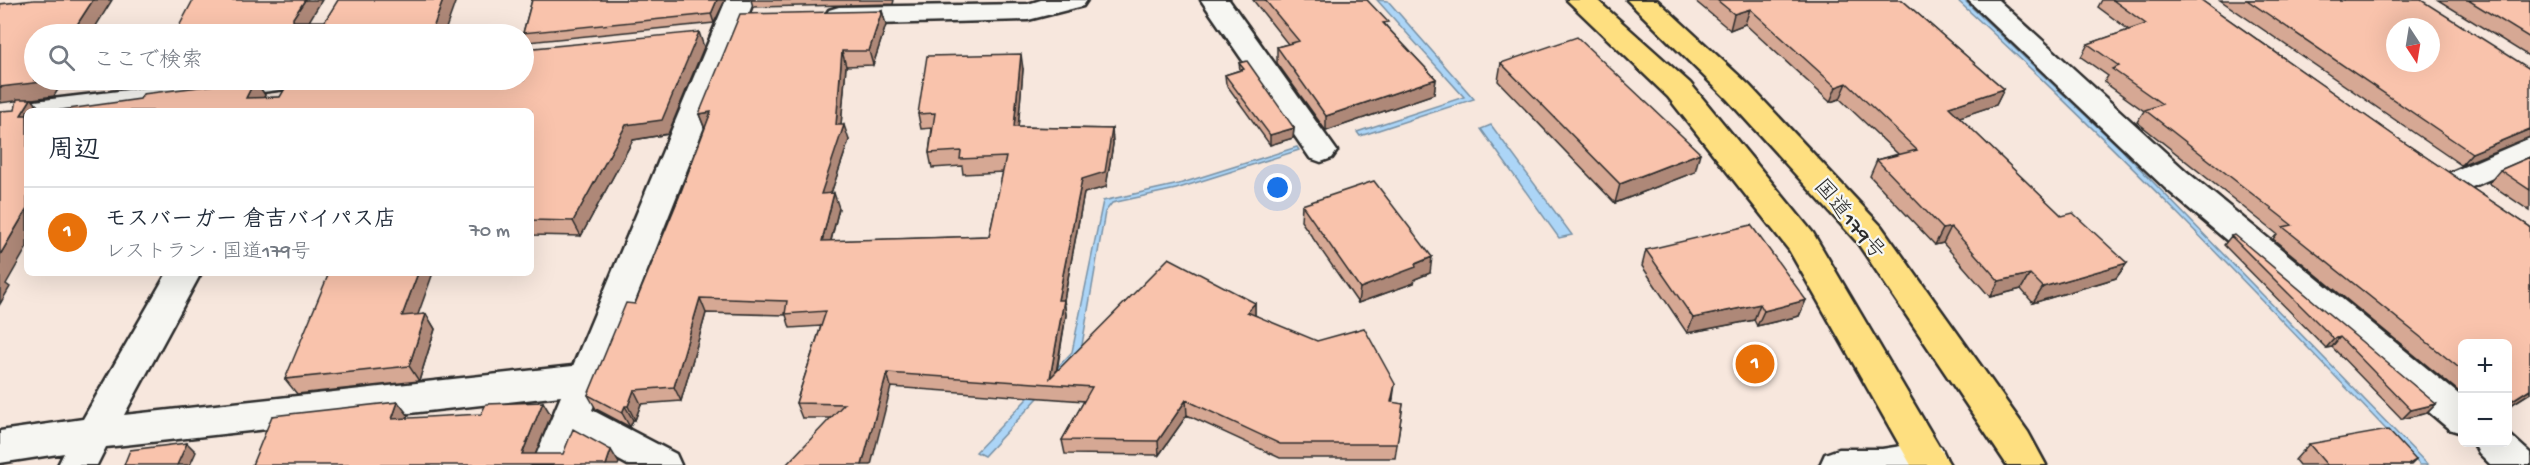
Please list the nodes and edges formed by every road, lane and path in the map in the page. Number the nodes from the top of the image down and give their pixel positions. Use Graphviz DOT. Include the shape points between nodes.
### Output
graph roads {
  1 [pos="1074,0"];
  2 [pos="1215,0"];
  3 [pos="1581,0"];
  4 [pos="1641,0"];
  5 [pos="1982,0"];
  6 [pos="815,16"];
  7 [pos="731,21"];
  8 [pos="204,90"];
  9 [pos="285,90"];
  10 [pos="57,108"];
  11 [pos="275,108"];
  12 [pos="2530,149"];
  13 [pos="1321,150"];
  14 [pos="2432,165"];
  15 [pos="2458,182"];
  16 [pos="2485,200"];
  17 [pos="182,276"];
  18 [pos="586,379"];
  19 [pos="2458,414"];
  20 [pos="571,416"];
  21 [pos="96,432"];
  22 [pos="0,447"];
  23 [pos="1929,461"];
  24 [pos="77,465"];
  25 [pos="550,465"];
  26 [pos="662,465"];
  27 [pos="1839,465"];
  28 [pos="2027,465"];
  1 -- 6 [label="street" via="1028,12"];
  2 -- 13 [label="street"];
  3 -- 23 [label="highway" via="1679,90 1801,242"];
  4 -- 28 [label="highway, 国道179号" via="1738,92 1869,234"];
  5 -- 19 [label="street" via="2176,180"];
  7 -- 18 [label="street"];
  8 -- 10 [label="street"];
  9 -- 11 [label="street"];
  12 -- 15 [label="street"];
  14 -- 15 [label="street"];
  15 -- 16 [label="street"];
  17 -- 21 [label="street"];
  18 -- 20 [label="street"];
  18 -- 21 [label="street"];
  20 -- 25 [label="street"];
  20 -- 26 [label="street"];
  21 -- 22 [label="street"];
  21 -- 24 [label="street"];
  23 -- 27 [label="street"];
}
